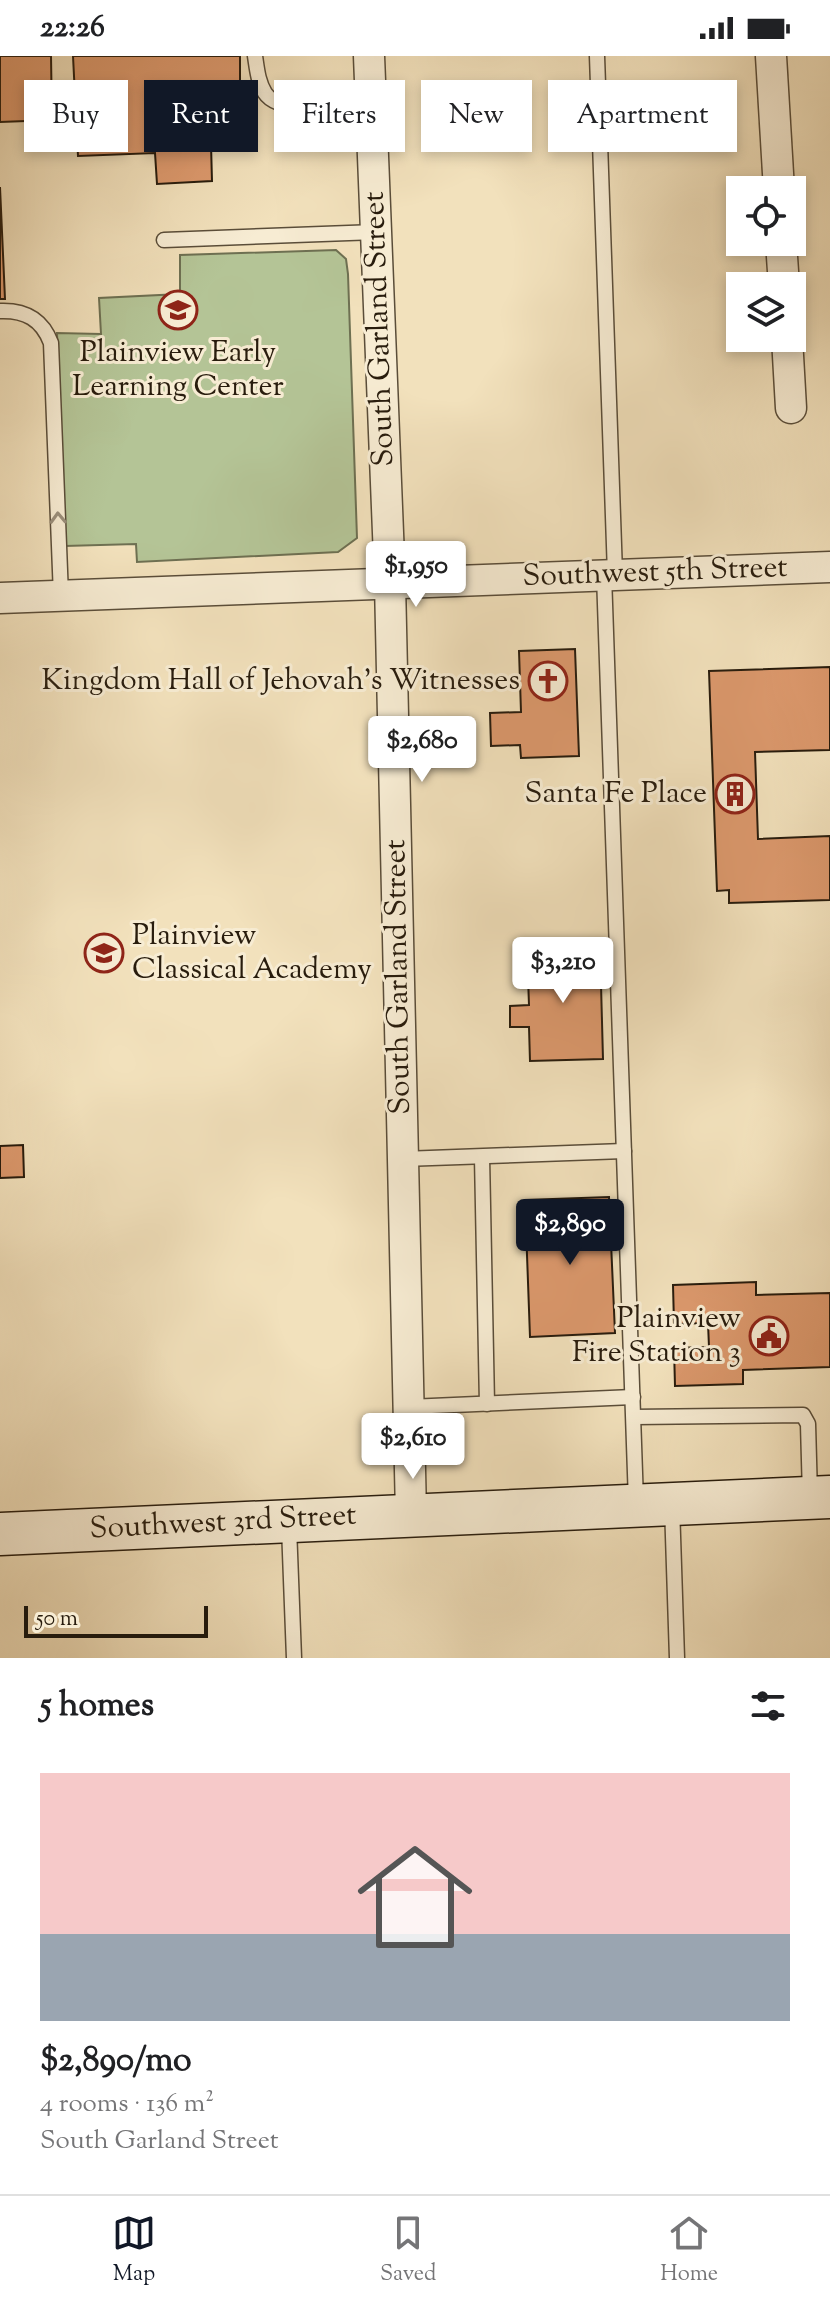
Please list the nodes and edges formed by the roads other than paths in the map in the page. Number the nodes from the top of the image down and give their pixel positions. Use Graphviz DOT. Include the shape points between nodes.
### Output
graph roads {
  1 [pos="255,56"];
  2 [pos="369,56"];
  3 [pos="597,56"];
  4 [pos="771,56"];
  5 [pos="370,80"];
  6 [pos="274,100"];
  7 [pos="373,152"];
  8 [pos="778,176"];
  9 [pos="376,232"];
  10 [pos="164,240"];
  11 [pos="0,311"];
  12 [pos="788,352"];
  13 [pos="791,408"];
  14 [pos="830,567"];
  15 [pos="609,575"];
  16 [pos="390,583"];
  17 [pos="61,596"];
  18 [pos="0,598"];
  19 [pos="624,1151"];
  20 [pos="482,1157"];
  21 [pos="403,1159"];
  22 [pos="633,1397"];
  23 [pos="487,1404"];
  24 [pos="409,1407"];
  25 [pos="634,1417"];
  26 [pos="820,1497"];
  27 [pos="654,1504"];
  28 [pos="411,1514"];
  29 [pos="288,1520"];
  30 [pos="0,1534"];
  31 [pos="294,1658"];
  32 [pos="677,1658"];
  1 -- 6 [label="lane" via="259,78"];
  2 -- 5 [label="street, South Garland Street"];
  3 -- 15 [label="lane"];
  4 -- 8 [label="street"];
  7 -- 9 [label="street, South Garland Street"];
  9 -- 10 [label="lane"];
  9 -- 16 [label="street, South Garland Street"];
  17 -- 11 [label="lane, one-way" via="51,343 45,326 27,315"];
  12 -- 13 [label="street"];
  14 -- 15 [label="street, Southwest 5th Street"];
  15 -- 16 [label="street, Southwest 5th Street"];
  15 -- 19 [label="lane"];
  16 -- 17 [label="street, Southwest 5th Street"];
  16 -- 21 [label="street, South Garland Street"];
  17 -- 18 [label="street, Southwest 5th Street"];
  19 -- 20 [label="lane"];
  19 -- 22 [label="lane"];
  20 -- 21 [label="lane"];
  20 -- 23 [label="lane"];
  21 -- 24 [label="street, South Garland Street"];
  22 -- 23 [label="lane"];
  22 -- 25 [label="lane"];
  23 -- 24 [label="lane"];
  24 -- 28 [label="street, South Garland Street"];
  25 -- 26 [label="lane" via="803,1415"];
  25 -- 27 [label="lane"];
  26 -- 27 [label="main road, Southwest 3rd Street"];
  27 -- 28 [label="main road, Southwest 3rd Street"];
  27 -- 32 [label="lane"];
  28 -- 29 [label="main road, Southwest 3rd Street"];
  29 -- 30 [label="main road, Southwest 3rd Street"];
  29 -- 31 [label="lane"];
}
